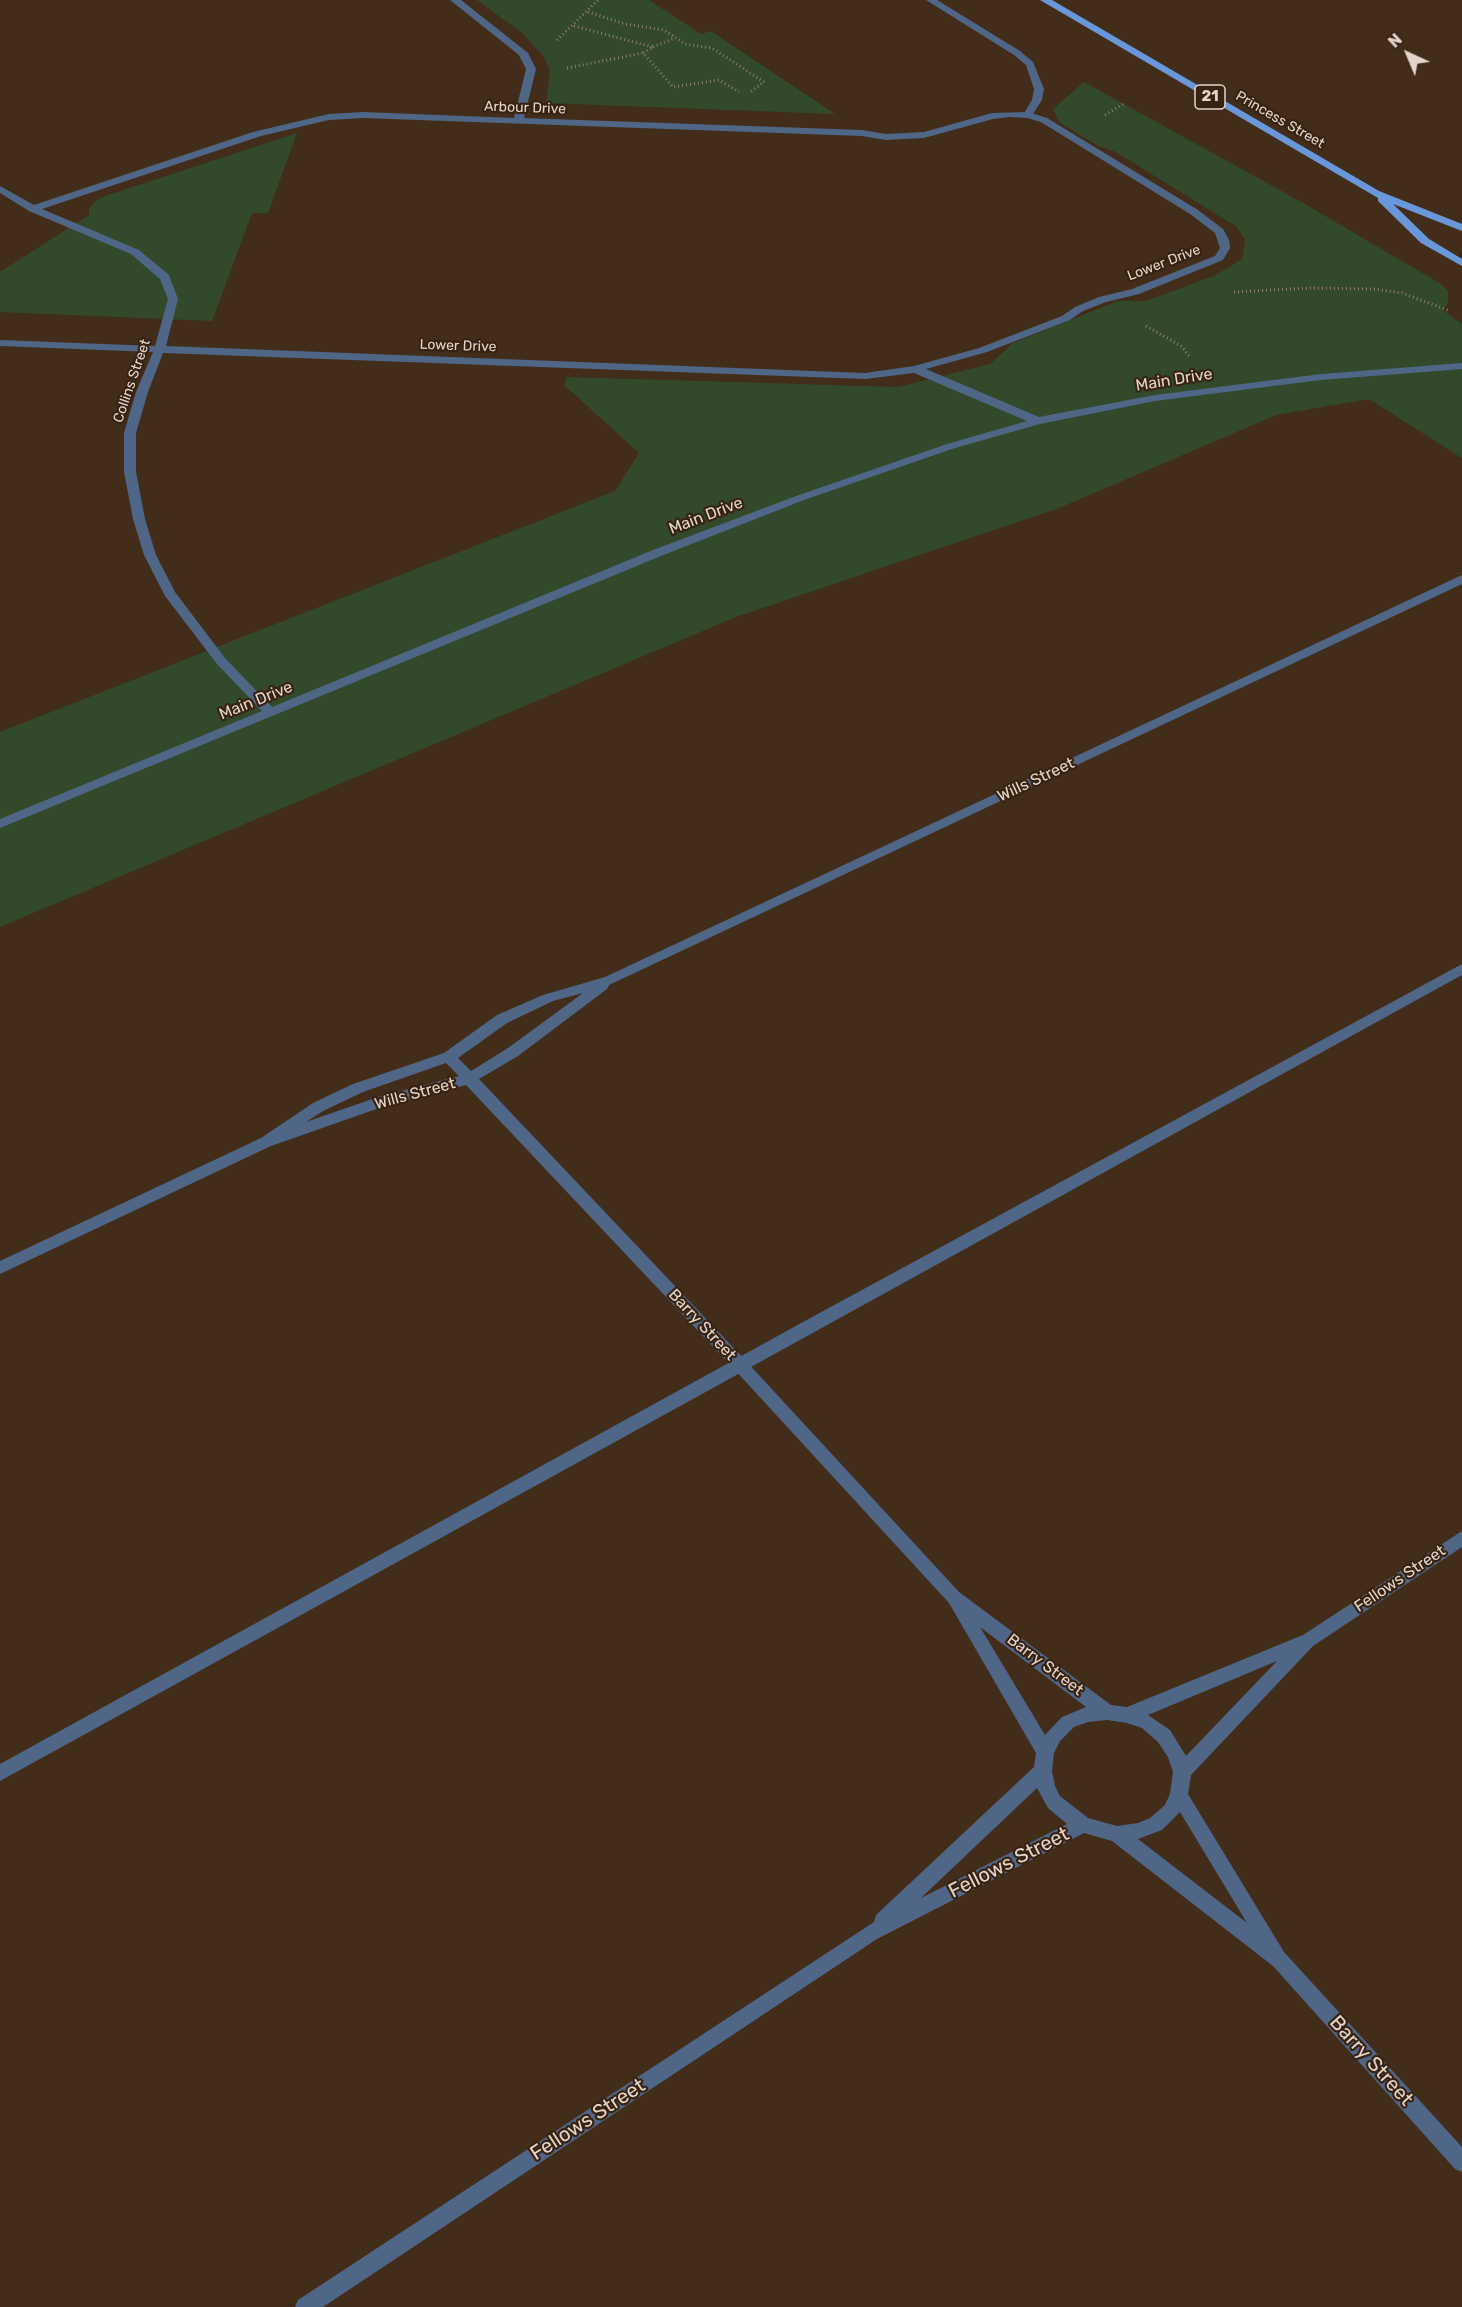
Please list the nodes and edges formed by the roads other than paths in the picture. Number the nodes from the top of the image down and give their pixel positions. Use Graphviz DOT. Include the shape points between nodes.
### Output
graph roads {
  1 [pos="455,0"];
  2 [pos="931,0"];
  3 [pos="1045,0"];
  4 [pos="1028,115"];
  5 [pos="518,121"];
  6 [pos="0,189"];
  7 [pos="1375,193"];
  8 [pos="33,209"];
  9 [pos="1462,228"];
  10 [pos="1462,263"];
  11 [pos="0,343"];
  12 [pos="159,350"];
  13 [pos="1461,366"];
  14 [pos="915,369"];
  15 [pos="1038,421"];
  16 [pos="1462,579"];
  17 [pos="271,712"];
  18 [pos="0,824"];
  19 [pos="1462,969"];
  20 [pos="610,980"];
  21 [pos="449,1057"];
  22 [pos="470,1078"];
  23 [pos="266,1142"];
  24 [pos="0,1268"];
  25 [pos="740,1365"];
  26 [pos="1462,1538"];
  27 [pos="952,1597"];
  28 [pos="1309,1640"];
  29 [pos="1107,1712"];
  30 [pos="1128,1715"];
  31 [pos="1045,1752"];
  32 [pos="1043,1771"];
  33 [pos="1182,1772"];
  34 [pos="0,1773"];
  35 [pos="1179,1795"];
  36 [pos="1083,1825"];
  37 [pos="1117,1834"];
  38 [pos="870,1933"];
  39 [pos="1280,1960"];
  40 [pos="1462,2162"];
  41 [pos="305,2307"];
  1 -- 5 [label="street" via="523,53 531,69"];
  2 -- 4 [label="street" via="1030,64 1039,89"];
  3 -- 7 [label="main road, Princess Street / 21"];
  4 -- 5 [label="street, Arbour Drive" via="992,116 924,135 886,137"];
  4 -- 14 [label="street, Lower Drive" via="1044,120 1207,220 1219,231 1225,248 1219,258 1202,266 1078,309 1066,318 983,350"];
  5 -- 8 [label="street, Arbour Drive" via="329,117 296,123"];
  6 -- 8 [label="street, Collins Street"];
  7 -- 9 [label="main road, Princess Street / 21"];
  7 -- 10 [label="main road, Princess Street / 21" via="1425,241"];
  8 -- 12 [label="street, Collins Street" via="135,252 165,277 173,298"];
  11 -- 12 [label="street, Lower Drive"];
  12 -- 14 [label="street, Lower Drive" via="830,376"];
  12 -- 17 [label="street, Collins Street" via="130,433 130,472 150,555 169,593 190,621 221,661"];
  13 -- 15 [label="street, Main Drive" via="1320,377 1155,398"];
  14 -- 15 [label="street"];
  15 -- 17 [label="street, Main Drive" via="951,446 739,521"];
  16 -- 20 [label="street, Wills Street"];
  17 -- 18 [label="street, Main Drive"];
  19 -- 25 [label="street"];
  20 -- 21 [label="street, Wills Street" via="548,998 502,1018"];
  20 -- 22 [label="street, Wills Street" via="513,1052"];
  21 -- 22 [label="street, Barry Street"];
  21 -- 23 [label="street, Wills Street" via="358,1088 318,1107"];
  22 -- 23 [label="street, Wills Street" via="383,1101"];
  22 -- 25 [label="street, Barry Street"];
  23 -- 24 [label="street, Wills Street"];
  25 -- 27 [label="street, Barry Street"];
  25 -- 34 [label="street"];
  26 -- 28 [label="street, Fellows Street"];
  27 -- 29 [label="street, Barry Street"];
  27 -- 31 [label="street, Barry Street"];
  28 -- 30 [label="street, Fellows Street"];
  28 -- 33 [label="street, Fellows Street"];
  29 -- 30 [label="street"];
  29 -- 31 [label="street" via="1087,1714 1068,1722 1054,1735"];
  30 -- 33 [label="street" via="1148,1723 1164,1736"];
  31 -- 32 [label="street"];
  32 -- 36 [label="street" via="1054,1802"];
  32 -- 38 [label="street, Fellows Street"];
  33 -- 35 [label="street"];
  35 -- 37 [label="street" via="1171,1811 1156,1824"];
  35 -- 39 [label="street, Barry Street"];
  36 -- 37 [label="street"];
  36 -- 38 [label="street, Fellows Street"];
  37 -- 39 [label="street, Barry Street"];
  38 -- 41 [label="street, Fellows Street"];
  39 -- 40 [label="street, Barry Street"];
}
